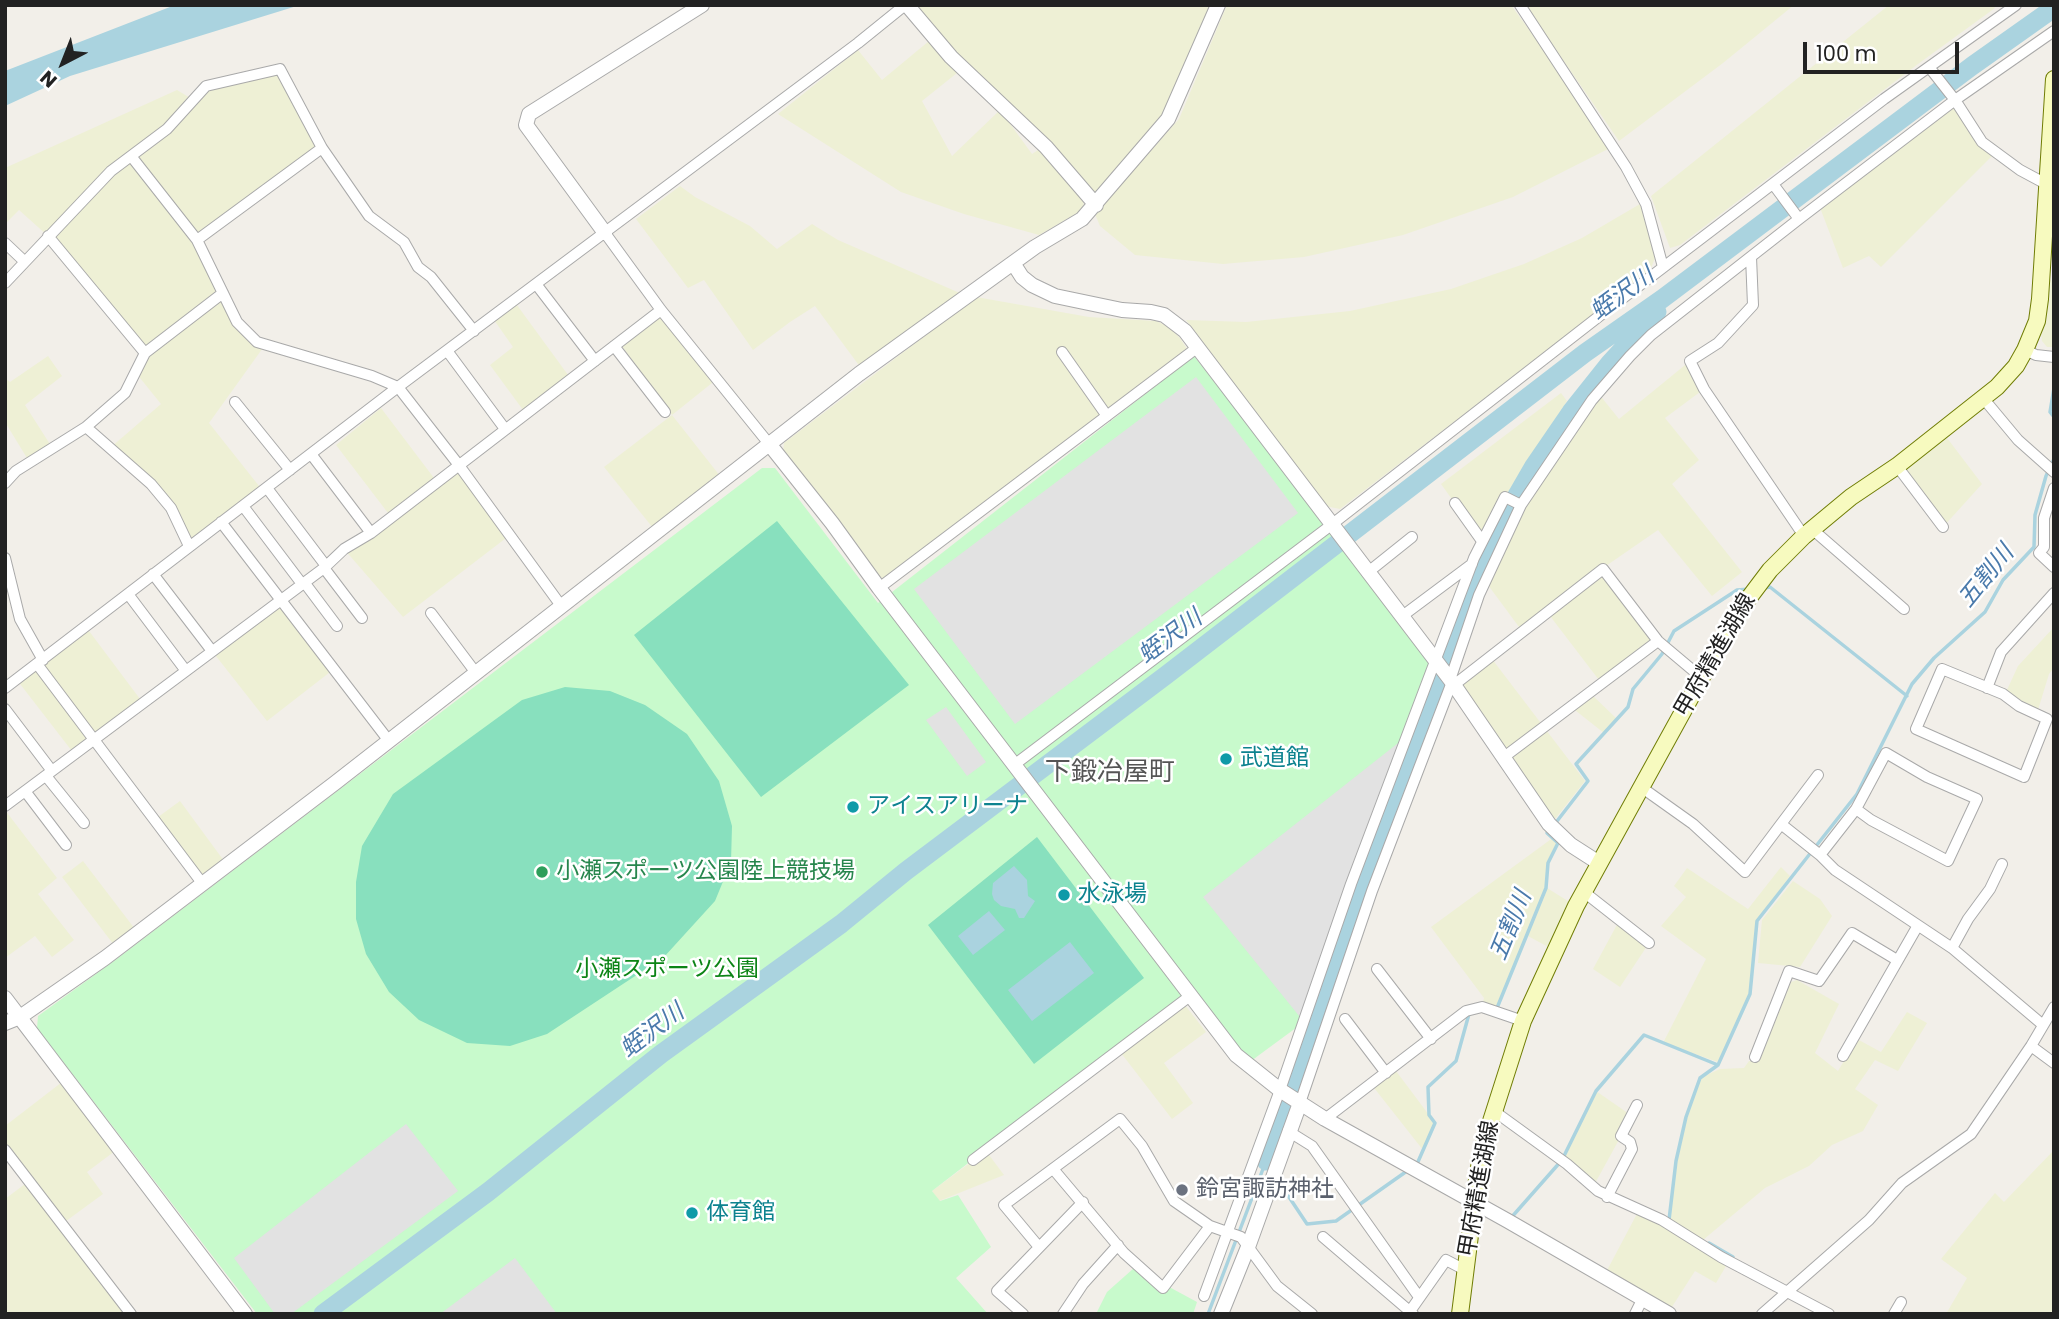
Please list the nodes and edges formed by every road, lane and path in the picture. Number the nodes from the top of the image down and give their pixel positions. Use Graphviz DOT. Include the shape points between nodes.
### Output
graph roads {
  1 [pos="702,5"];
  2 [pos="906,5"];
  3 [pos="1217,5"];
  4 [pos="1520,5"];
  5 [pos="2016,5"];
  6 [pos="2054,31"];
  7 [pos="1931,69"];
  8 [pos="2054,82"];
  9 [pos="1954,99"];
  10 [pos="322,148"];
  11 [pos="131,156"];
  12 [pos="2048,185"];
  13 [pos="1775,188"];
  14 [pos="1096,205"];
  15 [pos="1798,217"];
  16 [pos="606,233"];
  17 [pos="48,236"];
  18 [pos="197,240"];
  19 [pos="5,243"];
  20 [pos="1751,257"];
  21 [pos="24,261"];
  22 [pos="1013,263"];
  23 [pos="1663,268"];
  24 [pos="5,283"];
  25 [pos="536,284"];
  26 [pos="223,293"];
  27 [pos="661,310"];
  28 [pos="474,331"];
  29 [pos="614,346"];
  30 [pos="1198,347"];
  31 [pos="2025,349"];
  32 [pos="448,352"];
  33 [pos="1062,352"];
  34 [pos="145,353"];
  35 [pos="2054,357"];
  36 [pos="595,361"];
  37 [pos="398,387"];
  38 [pos="1983,398"];
  39 [pos="235,402"];
  40 [pos="665,412"];
  41 [pos="1107,416"];
  42 [pos="86,427"];
  43 [pos="505,429"];
  44 [pos="769,445"];
  45 [pos="311,454"];
  46 [pos="458,464"];
  47 [pos="1897,466"];
  48 [pos="290,470"];
  49 [pos="2054,472"];
  50 [pos="5,483"];
  51 [pos="267,488"];
  52 [pos="2054,488"];
  53 [pos="1455,503"];
  54 [pos="1521,505"];
  55 [pos="243,506"];
  56 [pos="221,522"];
  57 [pos="1943,527"];
  58 [pos="1333,528"];
  59 [pos="371,533"];
  60 [pos="1808,533"];
  61 [pos="1412,537"];
  62 [pos="1482,541"];
  63 [pos="189,546"];
  64 [pos="6,562"];
  65 [pos="1472,564"];
  66 [pos="325,567"];
  67 [pos="2054,567"];
  68 [pos="1367,573"];
  69 [pos="153,574"];
  70 [pos="303,583"];
  71 [pos="878,588"];
  72 [pos="2054,593"];
  73 [pos="128,594"];
  74 [pos="281,600"];
  75 [pos="562,607"];
  76 [pos="1904,609"];
  77 [pos="431,613"];
  78 [pos="1401,617"];
  79 [pos="362,618"];
  80 [pos="337,626"];
  81 [pos="1659,642"];
  82 [pos="212,652"];
  83 [pos="40,662"];
  84 [pos="1437,663"];
  85 [pos="186,671"];
  86 [pos="476,673"];
  87 [pos="1702,678"];
  88 [pos="1451,682"];
  89 [pos="5,688"];
  90 [pos="1987,688"];
  91 [pos="5,709"];
  92 [pos="94,740"];
  93 [pos="389,741"];
  94 [pos="1504,757"];
  95 [pos="1016,768"];
  96 [pos="49,774"];
  97 [pos="1818,775"];
  98 [pos="1641,787"];
  99 [pos="25,791"];
  100 [pos="5,806"];
  101 [pos="1856,809"];
  102 [pos="83,823"];
  103 [pos="1782,824"];
  104 [pos="66,845"];
  105 [pos="1819,855"];
  106 [pos="1599,863"];
  107 [pos="2002,864"];
  108 [pos="202,883"];
  109 [pos="1351,884"];
  110 [pos="1372,891"];
  111 [pos="1584,892"];
  112 [pos="1917,927"];
  113 [pos="1649,943"];
  114 [pos="1952,948"];
  115 [pos="1897,960"];
  116 [pos="1377,969"];
  117 [pos="1190,996"];
  118 [pos="5,998"];
  119 [pos="2054,1007"];
  120 [pos="20,1017"];
  121 [pos="1345,1019"];
  122 [pos="1523,1021"];
  123 [pos="5,1023"];
  124 [pos="2043,1025"];
  125 [pos="1431,1039"];
  126 [pos="2031,1046"];
  127 [pos="1843,1056"];
  128 [pos="1755,1057"];
  129 [pos="2054,1063"];
  130 [pos="1386,1073"];
  131 [pos="1290,1096"];
  132 [pos="1637,1105"];
  133 [pos="1494,1111"];
  134 [pos="1325,1119"];
  135 [pos="1289,1131"];
  136 [pos="7,1157"];
  137 [pos="973,1160"];
  138 [pos="1054,1170"];
  139 [pos="1607,1197"];
  140 [pos="1083,1202"];
  141 [pos="1475,1202"];
  142 [pos="1210,1226"];
  143 [pos="1323,1237"];
  144 [pos="1237,1238"];
  145 [pos="1118,1245"];
  146 [pos="1040,1247"];
  147 [pos="1465,1270"];
  148 [pos="1786,1293"];
  149 [pos="1204,1296"];
  150 [pos="1419,1297"];
  151 [pos="1643,1298"];
  152 [pos="1901,1302"];
  153 [pos="1227,1310"];
  154 [pos="1410,1313"];
  155 [pos="131,1314"];
  156 [pos="245,1314"];
  157 [pos="1023,1314"];
  158 [pos="1063,1314"];
  159 [pos="1312,1314"];
  160 [pos="1460,1314"];
  161 [pos="1635,1314"];
  162 [pos="1668,1314"];
  163 [pos="1762,1314"];
  164 [pos="1829,1314"];
  165 [pos="1894,1314"];
  1 -- 16 [label="street" via="529,114 526,125"];
  2 -- 14 [label="street" via="951,57 1046,147"];
  2 -- 16 [label="street"];
  3 -- 14 [label="street" via="1168,119"];
  4 -- 23 [label="street" via="1626,167 1646,204"];
  5 -- 7 [label="street"];
  6 -- 9 [label="street"];
  7 -- 9 [label="street"];
  7 -- 13 [label="street"];
  8 -- 12 [label="main road, 甲府精進湖線"];
  9 -- 12 [label="street" via="1982,142"];
  9 -- 15 [label="street"];
  10 -- 11 [label="street" via="280,69 205,86 167,129"];
  10 -- 18 [label="street"];
  10 -- 28 [label="street" via="369,216 404,242 418,267"];
  11 -- 17 [label="street"];
  11 -- 18 [label="street"];
  12 -- 31 [label="main road, 甲府精進湖線" via="2037,321"];
  13 -- 15 [label="street"];
  13 -- 23 [label="street"];
  14 -- 22 [label="street" via="1074,226"];
  15 -- 20 [label="street"];
  16 -- 25 [label="street"];
  16 -- 27 [label="street"];
  17 -- 21 [label="street"];
  17 -- 34 [label="street"];
  18 -- 26 [label="street"];
  19 -- 21 [label="street"];
  20 -- 54 [label="street" via="1630,356 1592,400"];
  20 -- 60 [label="street" via="1753,305 1718,343 1690,361 1704,389"];
  21 -- 24 [label="street"];
  22 -- 30 [label="street" via="1032,285 1055,296 1164,315"];
  22 -- 44 [label="street"];
  23 -- 58 [label="street"];
  25 -- 28 [label="street"];
  25 -- 36 [label="street"];
  26 -- 34 [label="street"];
  26 -- 37 [label="street" via="237,322 257,342"];
  27 -- 29 [label="street"];
  27 -- 44 [label="street"];
  28 -- 32 [label="street"];
  29 -- 36 [label="street"];
  29 -- 40 [label="street"];
  30 -- 41 [label="street"];
  30 -- 58 [label="street"];
  31 -- 35 [label="street"];
  31 -- 38 [label="main road, 甲府精進湖線" via="2005,380"];
  32 -- 37 [label="street"];
  32 -- 43 [label="street"];
  33 -- 41 [label="street"];
  34 -- 42 [label="street" via="125,393"];
  36 -- 43 [label="street"];
  37 -- 45 [label="street"];
  37 -- 46 [label="street"];
  38 -- 47 [label="main road, 甲府精進湖線"];
  38 -- 49 [label="street" via="2018,440"];
  39 -- 48 [label="street"];
  41 -- 71 [label="street"];
  42 -- 50 [label="street" via="16,471"];
  42 -- 63 [label="street" via="151,484 171,508"];
  43 -- 46 [label="street"];
  44 -- 71 [label="street"];
  44 -- 75 [label="street"];
  45 -- 48 [label="street"];
  45 -- 59 [label="street"];
  46 -- 59 [label="street"];
  46 -- 75 [label="street"];
  47 -- 57 [label="street"];
  47 -- 60 [label="main road, 甲府精進湖線"];
  48 -- 51 [label="street"];
  51 -- 55 [label="street"];
  51 -- 66 [label="street"];
  52 -- 67 [label="street" via="2044,518 2044,547 2039,553"];
  53 -- 62 [label="street"];
  54 -- 62 [label="street" via="1504,497"];
  54 -- 88 [label="street" via="1479,595"];
  55 -- 56 [label="street"];
  55 -- 70 [label="street"];
  56 -- 63 [label="street"];
  56 -- 74 [label="street"];
  58 -- 68 [label="street"];
  58 -- 95 [label="street"];
  59 -- 66 [label="street"];
  60 -- 76 [label="street"];
  60 -- 87 [label="main road, 甲府精進湖線" via="1749,596"];
  61 -- 68 [label="street"];
  62 -- 65 [label="street"];
  63 -- 69 [label="street"];
  64 -- 83 [label="street" via="20,619"];
  65 -- 78 [label="street"];
  65 -- 84 [label="street"];
  66 -- 70 [label="street"];
  66 -- 79 [label="street"];
  68 -- 78 [label="street"];
  69 -- 73 [label="street"];
  69 -- 82 [label="street"];
  70 -- 74 [label="street"];
  70 -- 80 [label="street"];
  71 -- 95 [label="street"];
  72 -- 90 [label="street" via="2001,652"];
  73 -- 83 [label="street"];
  73 -- 85 [label="street"];
  74 -- 82 [label="street"];
  74 -- 93 [label="street"];
  75 -- 86 [label="street"];
  77 -- 86 [label="street"];
  78 -- 84 [label="street"];
  81 -- 87 [label="street"];
  81 -- 88 [label="street" via="1603,569"];
  81 -- 94 [label="street"];
  82 -- 85 [label="street"];
  83 -- 89 [label="street"];
  83 -- 92 [label="street"];
  84 -- 88 [label="street"];
  84 -- 109 [label="street"];
  85 -- 92 [label="street"];
  86 -- 93 [label="street"];
  87 -- 98 [label="main road, 甲府精進湖線"];
  88 -- 94 [label="street"];
  88 -- 110 [label="street"];
  90 -- 90 [label="street" via="2047,719 2024,777 1916,729 1942,669"];
  91 -- 96 [label="street"];
  92 -- 96 [label="street"];
  92 -- 108 [label="street"];
  93 -- 108 [label="street"];
  94 -- 106 [label="street" via="1554,828"];
  95 -- 117 [label="street"];
  96 -- 99 [label="street"];
  96 -- 102 [label="street"];
  97 -- 103 [label="street"];
  98 -- 103 [label="street" via="1693,824 1745,872"];
  98 -- 106 [label="main road, 甲府精進湖線"];
  99 -- 100 [label="street"];
  99 -- 104 [label="street"];
  101 -- 101 [label="street" via="1886,752 1977,799 1948,861"];
  101 -- 105 [label="street"];
  103 -- 105 [label="street"];
  105 -- 112 [label="street"];
  106 -- 111 [label="main road, 甲府精進湖線"];
  107 -- 114 [label="street"];
  108 -- 120 [label="street"];
  109 -- 110 [label="street"];
  109 -- 131 [label="street"];
  110 -- 131 [label="street"];
  111 -- 113 [label="street"];
  111 -- 122 [label="main road, 甲府精進湖線"];
  112 -- 114 [label="street"];
  112 -- 115 [label="street"];
  114 -- 124 [label="street"];
  115 -- 127 [label="street"];
  115 -- 128 [label="street" via="1852,933 1819,981 1789,971"];
  116 -- 125 [label="street"];
  117 -- 131 [label="street" via="1236,1055"];
  117 -- 137 [label="street"];
  118 -- 120 [label="street"];
  119 -- 124 [label="street"];
  120 -- 123 [label="street"];
  120 -- 156 [label="street"];
  121 -- 130 [label="street"];
  122 -- 125 [label="street" via="1482,1007 1466,1011"];
  122 -- 133 [label="main road, 甲府精進湖線"];
  124 -- 126 [label="street"];
  125 -- 130 [label="street"];
  126 -- 129 [label="street"];
  126 -- 148 [label="street" via="1971,1134 1902,1183 1869,1220"];
  130 -- 134 [label="street"];
  131 -- 134 [label="street"];
  131 -- 135 [label="street"];
  131 -- 144 [label="street"];
  132 -- 139 [label="street" via="1621,1136 1632,1149"];
  133 -- 139 [label="street"];
  133 -- 141 [label="main road, 甲府精進湖線"];
  134 -- 141 [label="street"];
  135 -- 144 [label="street" via="1271,1181"];
  135 -- 150 [label="street" via="1311,1146"];
  136 -- 155 [label="street"];
  138 -- 140 [label="street"];
  138 -- 142 [label="street" via="1121,1119 1174,1201"];
  138 -- 146 [label="street" via="1004,1205"];
  139 -- 148 [label="street" via="1662,1220"];
  140 -- 145 [label="street"];
  140 -- 146 [label="street"];
  141 -- 147 [label="main road, 甲府精進湖線"];
  141 -- 151 [label="street"];
  142 -- 144 [label="street"];
  142 -- 145 [label="street" via="1163,1288"];
  143 -- 154 [label="street"];
  144 -- 149 [label="street"];
  144 -- 153 [label="street"];
  144 -- 159 [label="street" via="1277,1286"];
  145 -- 158 [label="street"];
  146 -- 157 [label="street" via="997,1291"];
  147 -- 150 [label="street" via="1446,1260"];
  147 -- 160 [label="main road, 甲府精進湖線"];
  148 -- 163 [label="street"];
  148 -- 164 [label="street"];
  150 -- 154 [label="street"];
  151 -- 161 [label="street"];
  151 -- 162 [label="street"];
  152 -- 165 [label="street"];
}
